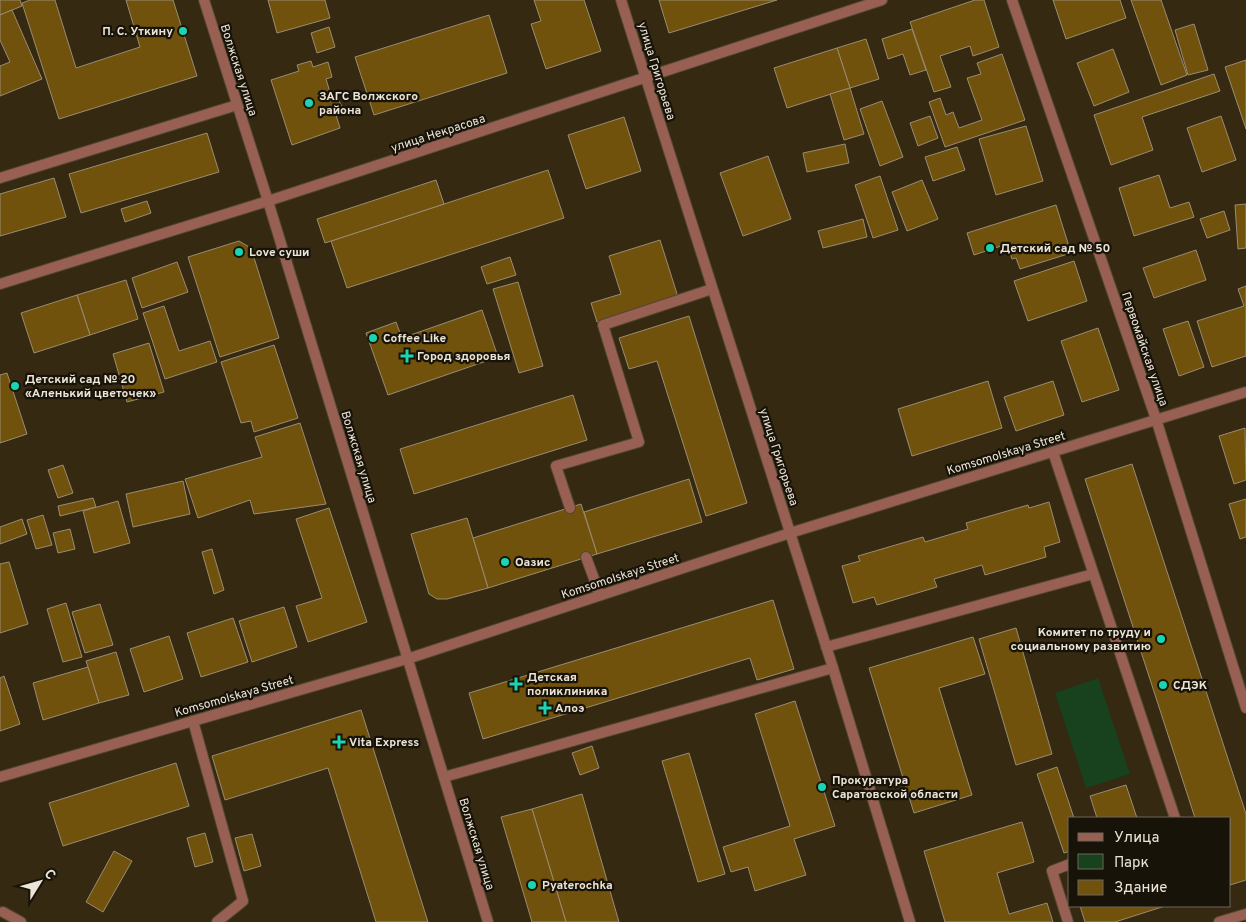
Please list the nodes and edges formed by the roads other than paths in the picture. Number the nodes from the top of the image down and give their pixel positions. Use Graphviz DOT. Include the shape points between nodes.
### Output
graph roads {
  1 [pos="204,0"];
  2 [pos="622,0"];
  3 [pos="882,0"];
  4 [pos="1012,0"];
  5 [pos="646,78"];
  6 [pos="237,105"];
  7 [pos="0,178"];
  8 [pos="268,201"];
  9 [pos="0,284"];
  10 [pos="712,289"];
  11 [pos="1246,392"];
  12 [pos="1156,419"];
  13 [pos="1053,452"];
  14 [pos="570,508"];
  15 [pos="790,533"];
  16 [pos="586,558"];
  17 [pos="1092,574"];
  18 [pos="600,595"];
  19 [pos="826,647"];
  20 [pos="407,659"];
  21 [pos="833,668"];
  22 [pos="1246,708"];
  23 [pos="193,721"];
  24 [pos="0,777"];
  25 [pos="444,777"];
  26 [pos="1175,817"];
  27 [pos="1068,865"];
  28 [pos="2,912"];
  29 [pos="1246,914"];
  30 [pos="21,922"];
  31 [pos="216,922"];
  32 [pos="488,922"];
  33 [pos="910,922"];
  34 [pos="1068,922"];
  35 [pos="1220,922"];
  1 -- 6 [label="street, Волжская улица"];
  2 -- 5 [label="street, улица Григорьева"];
  3 -- 5 [label="street, улица Некрасова"];
  4 -- 12 [label="street, Первомайская улица"];
  5 -- 8 [label="street, улица Некрасова"];
  5 -- 10 [label="street, улица Григорьева"];
  6 -- 7 [label="street"];
  6 -- 8 [label="street, Волжская улица"];
  8 -- 9 [label="street, улица Некрасова"];
  8 -- 20 [label="street, Волжская улица"];
  10 -- 14 [label="street" via="603,325 639,442 556,466"];
  10 -- 15 [label="street, улица Григорьева"];
  11 -- 12 [label="street, Komsomolskaya Street"];
  12 -- 13 [label="street, Komsomolskaya Street"];
  12 -- 22 [label="street, Первомайская улица"];
  13 -- 15 [label="street, Komsomolskaya Street"];
  13 -- 17 [label="street"];
  15 -- 18 [label="street, Komsomolskaya Street"];
  15 -- 19 [label="street, улица Григорьева"];
  16 -- 18 [label="street"];
  17 -- 19 [label="street"];
  17 -- 26 [label="street"];
  18 -- 20 [label="street, Komsomolskaya Street"];
  19 -- 21 [label="street, улица Григорьева"];
  20 -- 23 [label="street, Komsomolskaya Street"];
  20 -- 25 [label="street, Волжская улица"];
  21 -- 25 [label="street"];
  21 -- 33 [label="street, улица Григорьева"];
  23 -- 24 [label="street, Komsomolskaya Street"];
  23 -- 31 [label="street" via="243,901"];
  25 -- 32 [label="street, Волжская улица"];
  27 -- 34 [label="street" via="1052,871"];
  28 -- 30 [label="street"];
  29 -- 35 [label="street"];
}
